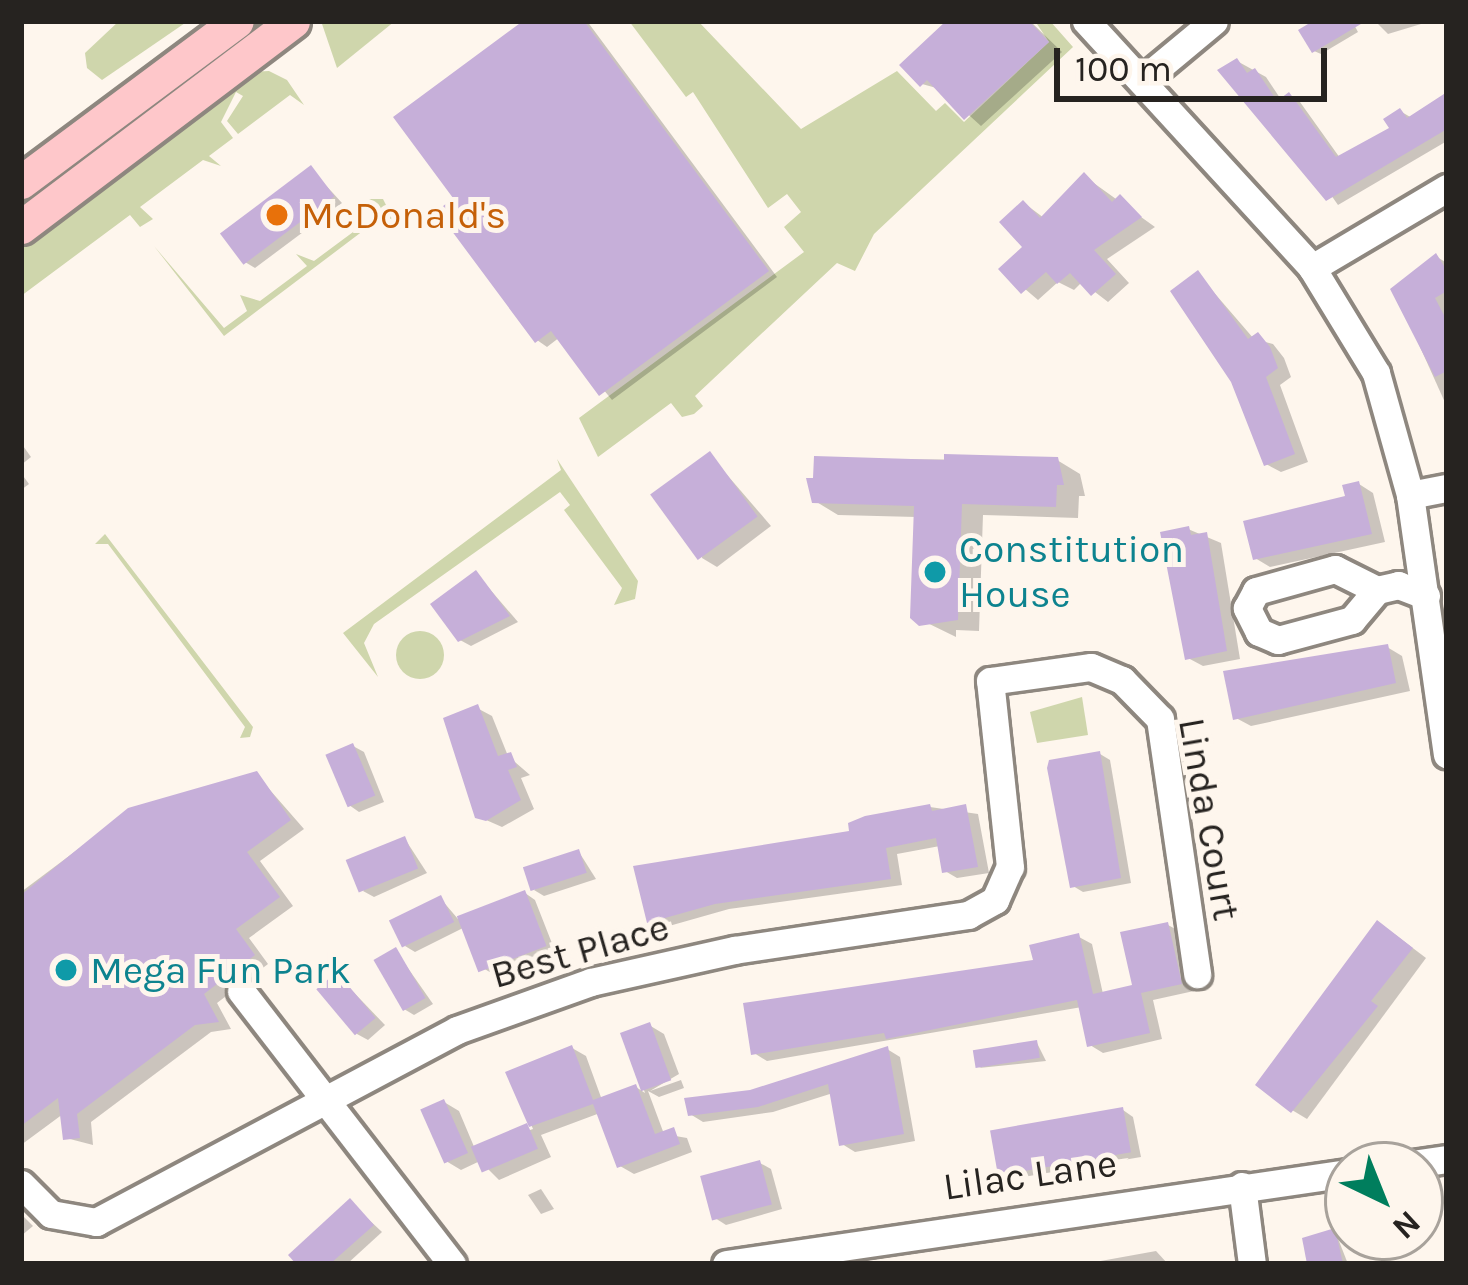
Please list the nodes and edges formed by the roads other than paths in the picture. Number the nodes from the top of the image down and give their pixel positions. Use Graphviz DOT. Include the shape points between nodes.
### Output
graph roads {
  1 [pos="237,21"];
  2 [pos="293,21"];
  3 [pos="1086,21"];
  4 [pos="1214,21"];
  5 [pos="1142,80"];
  6 [pos="21,182"];
  7 [pos="1447,188"];
  8 [pos="21,226"];
  9 [pos="1312,268"];
  10 [pos="1447,488"];
  11 [pos="1410,495"];
  12 [pos="1377,590"];
  13 [pos="1426,596"];
  14 [pos="990,681"];
  15 [pos="1447,754"];
  16 [pos="1197,974"];
  17 [pos="241,991"];
  18 [pos="325,1096"];
  19 [pos="1324,1176"];
  20 [pos="21,1184"];
  21 [pos="1243,1186"];
  22 [pos="452,1264"];
  23 [pos="726,1264"];
  24 [pos="1252,1264"];
  1 -- 6 [label="main road"];
  2 -- 8 [label="main road"];
  3 -- 5 [label="street"];
  4 -- 5 [label="street"];
  5 -- 9 [label="street"];
  7 -- 9 [label="street"];
  9 -- 11 [label="street" via="1376,374"];
  10 -- 11 [label="street"];
  11 -- 13 [label="street"];
  12 -- 13 [label="street" via="1398,586"];
  13 -- 15 [label="street"];
  14 -- 16 [label="street, Linda Court" via="1091,667 1122,680 1160,719"];
  14 -- 18 [label="street, Best Place" via="1010,867 995,900 968,915 734,950 590,982 457,1030"];
  17 -- 18 [label="street"];
  18 -- 20 [label="street, Best Place" via="96,1222 51,1214"];
  18 -- 22 [label="street"];
  19 -- 21 [label="street, Lilac Lane"];
  21 -- 23 [label="street, Lilac Lane"];
  21 -- 24 [label="street"];
}
